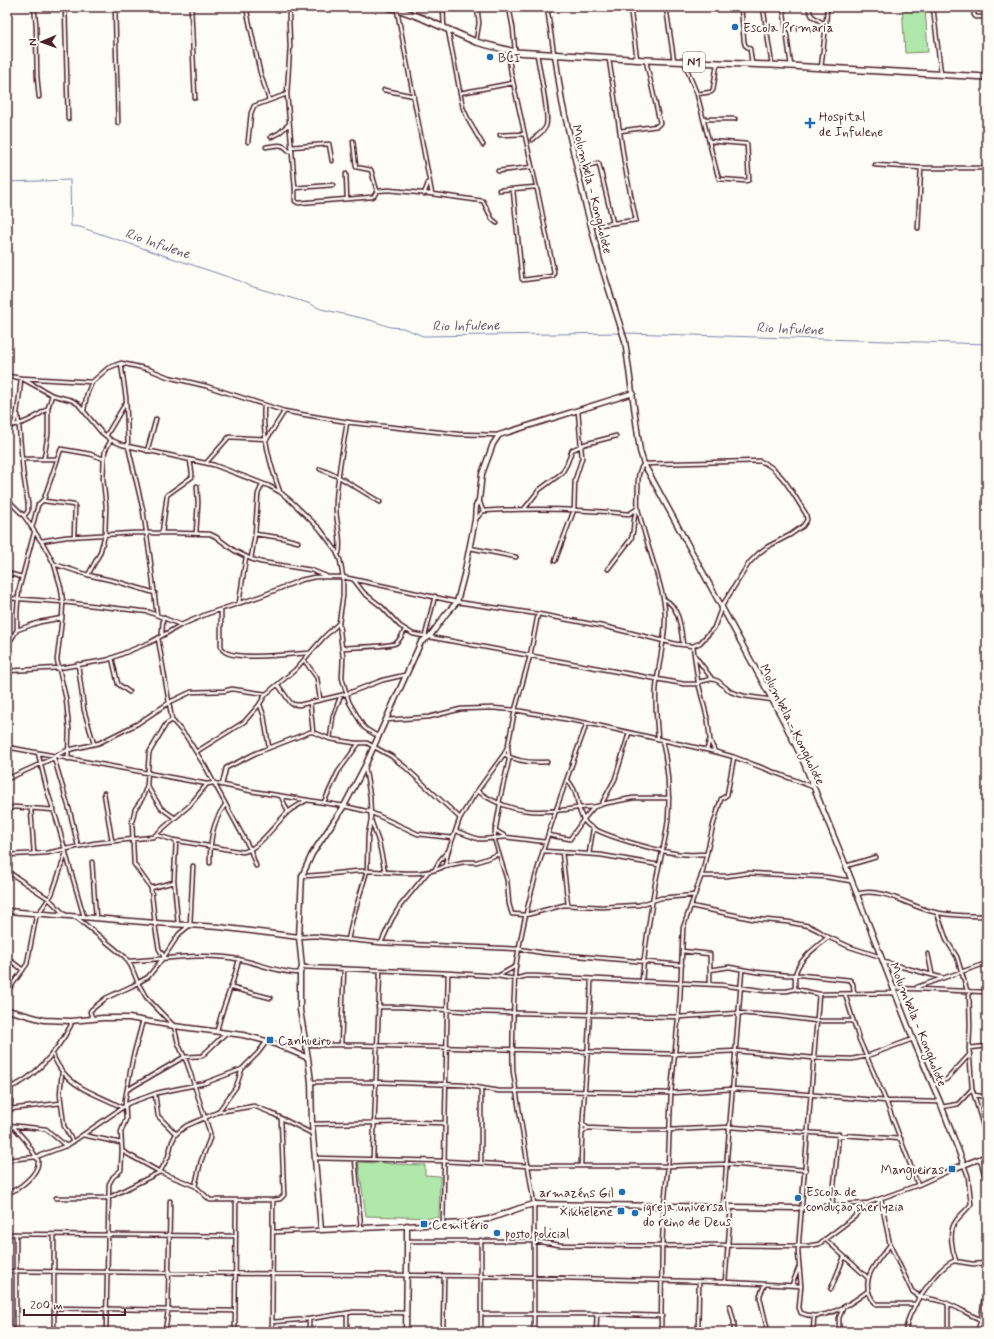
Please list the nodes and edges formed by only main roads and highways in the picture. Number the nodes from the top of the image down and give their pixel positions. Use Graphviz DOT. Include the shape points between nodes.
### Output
graph roads {
  1 [pos="387,7"];
  2 [pos="987,77"];
  1 -- 2 [label="highway, N1" via="476,42 515,52"];
}
